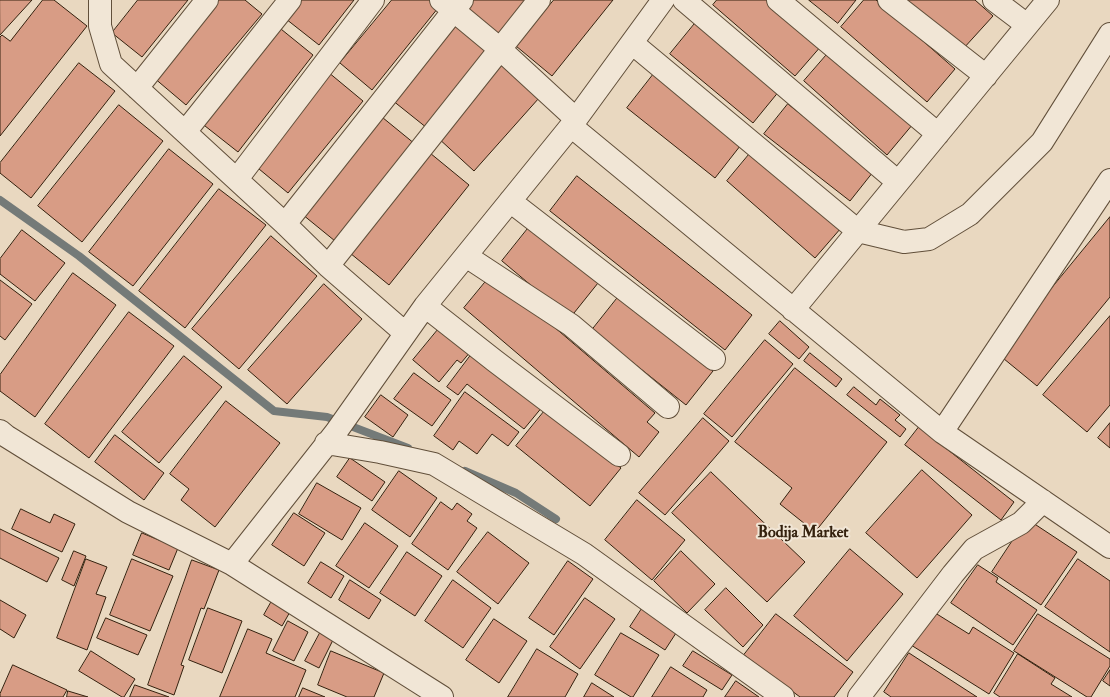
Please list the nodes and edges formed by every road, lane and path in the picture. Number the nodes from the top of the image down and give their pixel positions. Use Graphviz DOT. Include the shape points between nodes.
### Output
graph roads {
  1 [pos="100,0"];
  2 [pos="207,0"];
  3 [pos="290,0"];
  4 [pos="373,0"];
  5 [pos="539,0"];
  6 [pos="663,0"];
  7 [pos="684,0"];
  8 [pos="778,0"];
  9 [pos="889,0"];
  10 [pos="994,0"];
  11 [pos="1048,0"];
  12 [pos="452,4"];
  13 [pos="1027,25"];
  14 [pos="1110,34"];
  15 [pos="632,43"];
  16 [pos="500,49"];
  17 [pos="986,76"];
  18 [pos="137,88"];
  19 [pos="573,123"];
  20 [pos="185,132"];
  21 [pos="938,134"];
  22 [pos="237,179"];
  23 [pos="1110,180"];
  24 [pos="898,182"];
  25 [pos="510,201"];
  26 [pos="285,224"];
  27 [pos="858,231"];
  28 [pos="466,256"];
  29 [pos="328,266"];
  30 [pos="425,306"];
  31 [pos="793,310"];
  32 [pos="405,334"];
  33 [pos="714,359"];
  34 [pos="668,408"];
  35 [pos="942,432"];
  36 [pos="2,437"];
  37 [pos="331,438"];
  38 [pos="619,455"];
  39 [pos="1044,501"];
  40 [pos="1107,540"];
  41 [pos="232,564"];
  42 [pos="442,697"];
  43 [pos="783,697"];
  44 [pos="859,697"];
  1 -- 18 [label="street" via="100,26 111,64"];
  2 -- 18 [label="street"];
  3 -- 20 [label="street"];
  4 -- 22 [label="street"];
  5 -- 16 [label="street"];
  6 -- 15 [label="street"];
  7 -- 24 [label="street"];
  8 -- 21 [label="street"];
  9 -- 17 [label="street"];
  10 -- 13 [label="street"];
  11 -- 13 [label="street"];
  12 -- 16 [label="street"];
  12 -- 26 [label="street"];
  13 -- 17 [label="street"];
  14 -- 27 [label="street" via="1042,142 970,214 928,239 904,242"];
  15 -- 19 [label="street"];
  15 -- 27 [label="street"];
  16 -- 19 [label="street"];
  16 -- 29 [label="street"];
  17 -- 21 [label="street"];
  18 -- 20 [label="street"];
  19 -- 25 [label="street"];
  19 -- 31 [label="street"];
  20 -- 22 [label="street"];
  21 -- 24 [label="street"];
  22 -- 26 [label="street"];
  23 -- 35 [label="street"];
  24 -- 27 [label="street"];
  25 -- 28 [label="street"];
  25 -- 33 [label="street"];
  26 -- 29 [label="street"];
  27 -- 31 [label="street"];
  28 -- 30 [label="street"];
  28 -- 34 [label="street" via="571,326"];
  29 -- 32 [label="street"];
  30 -- 32 [label="street"];
  30 -- 38 [label="street"];
  31 -- 35 [label="street"];
  32 -- 37 [label="street"];
  35 -- 39 [label="street"];
  36 -- 41 [label="street" via="128,512"];
  37 -- 41 [label="street"];
  37 -- 43 [label="street" via="434,464 580,551"];
  39 -- 40 [label="street"];
  39 -- 44 [label="street" via="1021,523 974,549"];
  41 -- 42 [label="street"];
}
